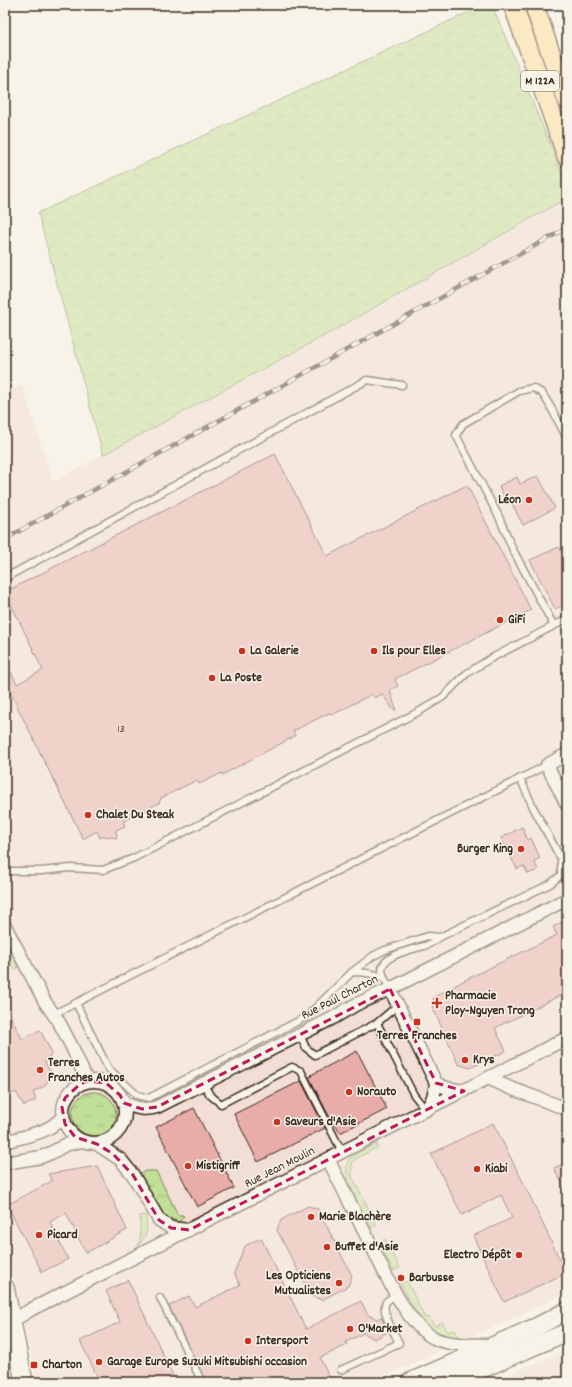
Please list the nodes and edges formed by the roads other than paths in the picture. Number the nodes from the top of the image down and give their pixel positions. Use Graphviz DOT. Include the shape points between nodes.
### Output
graph roads {
  1 [pos="514,5"];
  2 [pos="534,5"];
  3 [pos="567,100"];
  4 [pos="567,157"];
  5 [pos="402,385"];
  6 [pos="567,438"];
  7 [pos="5,578"];
  8 [pos="567,619"];
  9 [pos="554,626"];
  10 [pos="567,754"];
  11 [pos="547,764"];
  12 [pos="520,778"];
  13 [pos="567,805"];
  14 [pos="5,871"];
  15 [pos="567,899"];
  16 [pos="5,926"];
  17 [pos="440,937"];
  18 [pos="352,972"];
  19 [pos="384,978"];
  20 [pos="390,989"];
  21 [pos="76,1003"];
  22 [pos="398,1004"];
  23 [pos="54,1014"];
  24 [pos="377,1023"];
  25 [pos="300,1035"];
  26 [pos="567,1038"];
  27 [pos="488,1078"];
  28 [pos="88,1081"];
  29 [pos="204,1083"];
  30 [pos="436,1083"];
  31 [pos="464,1091"];
  32 [pos="124,1103"];
  33 [pos="567,1109"];
  34 [pos="426,1110"];
  35 [pos="62,1116"];
  36 [pos="9,1139"];
  37 [pos="82,1141"];
  38 [pos="97,1144"];
  39 [pos="342,1152"];
  40 [pos="328,1159"];
  41 [pos="5,1163"];
  42 [pos="189,1230"];
  43 [pos="5,1287"];
  44 [pos="397,1295"];
  45 [pos="160,1298"];
  46 [pos="567,1311"];
  47 [pos="8,1322"];
  48 [pos="567,1332"];
  49 [pos="494,1345"];
  50 [pos="342,1370"];
  51 [pos="24,1382"];
  52 [pos="202,1382"];
  53 [pos="410,1382"];
  54 [pos="452,1382"];
  1 -- 4 [label="main road, M 122A"];
  2 -- 3 [label="main road, M 122A"];
  5 -- 7 [label="lane" via="367,380"];
  6 -- 9 [label="lane" via="542,393 533,388 519,391 463,424 456,435"];
  8 -- 9 [label="lane"];
  9 -- 14 [label="lane" via="477,667 466,674 443,697 420,711 134,858 103,870 71,868"];
  10 -- 11 [label="street"];
  11 -- 12 [label="lane"];
  11 -- 13 [label="street"];
  12 -- 17 [label="lane" via="561,859 561,875 550,884"];
  12 -- 21 [label="lane"];
  15 -- 20 [label="street, Rue Paul Charton"];
  16 -- 23 [label="street" via="45,1002"];
  17 -- 18 [label="lane" via="428,936 385,950"];
  17 -- 19 [label="lane" via="429,945 389,958 383,964"];
  18 -- 19 [label="lane" via="368,972"];
  18 -- 21 [label="lane" via="306,1017 149,1098 137,1095 108,1068"];
  19 -- 20 [label="lane"];
  20 -- 22 [label="street"];
  20 -- 25 [label="street, Rue Paul Charton"];
  21 -- 23 [label="lane"];
  22 -- 24 [label="lane"];
  22 -- 30 [label="street"];
  23 -- 28 [label="street"];
  24 -- 25 [label="lane" via="316,1054 306,1048"];
  24 -- 34 [label="lane" via="414,1095"];
  25 -- 29 [label="street, Rue Paul Charton"];
  26 -- 27 [label="street, Rue Jean Moulin"];
  27 -- 31 [label="street, Rue Jean Moulin"];
  27 -- 33 [label="street"];
  28 -- 32 [label="street" via="106,1083 120,1094"];
  28 -- 35 [label="street" via="71,1090 65,1098"];
  29 -- 32 [label="street, Rue Paul Charton" via="157,1107 135,1108"];
  29 -- 39 [label="lane" via="210,1095 221,1104 292,1067 301,1071"];
  30 -- 31 [label="street" via="446,1088"];
  30 -- 34 [label="street" via="431,1104"];
  31 -- 34 [label="street, Rue Jean Moulin"];
  32 -- 38 [label="street" via="124,1121 120,1130 106,1141"];
  34 -- 39 [label="street, Rue Jean Moulin"];
  35 -- 36 [label="street" via="53,1126"];
  35 -- 37 [label="street" via="69,1132"];
  37 -- 38 [label="street"];
  37 -- 41 [label="street" via="65,1145 41,1157"];
  38 -- 42 [label="street" via="121,1160 133,1175 159,1220 171,1228"];
  39 -- 40 [label="street, Rue Jean Moulin"];
  40 -- 42 [label="street, Rue Jean Moulin"];
  40 -- 44 [label="street"];
  42 -- 47 [label="street, Rue Jean Moulin"];
  43 -- 47 [label="main road"];
  44 -- 49 [label="street" via="415,1323 434,1338 449,1343"];
  44 -- 50 [label="lane" via="387,1301 384,1307 399,1343"];
  45 -- 52 [label="lane"];
  46 -- 49 [label="main road"];
  47 -- 51 [label="main road"];
  48 -- 54 [label="main road"];
  49 -- 53 [label="main road"];
}
